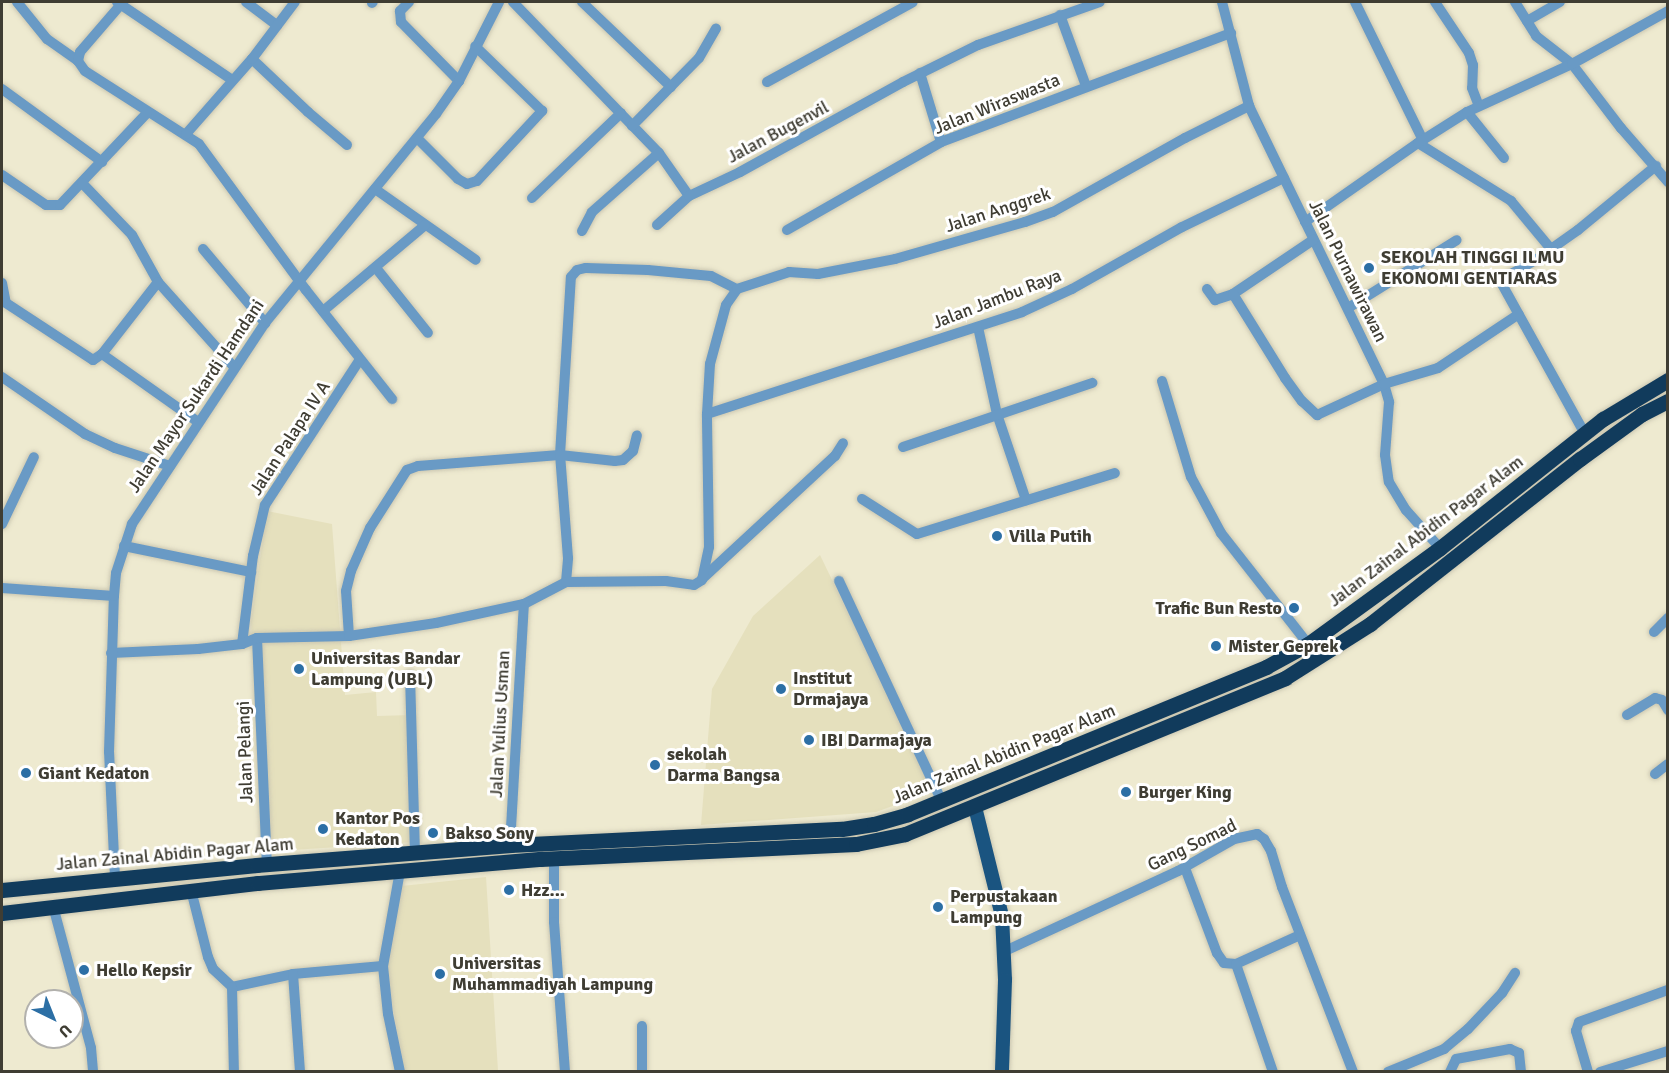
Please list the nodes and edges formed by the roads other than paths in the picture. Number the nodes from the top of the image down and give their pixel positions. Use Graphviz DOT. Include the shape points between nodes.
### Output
graph roads {
  1 [pos="17,2"];
  2 [pos="120,2"];
  3 [pos="246,2"];
  4 [pos="295,2"];
  5 [pos="409,2"];
  6 [pos="499,2"];
  7 [pos="513,2"];
  8 [pos="582,2"];
  9 [pos="913,2"];
  10 [pos="1100,2"];
  11 [pos="1222,2"];
  12 [pos="1355,2"];
  13 [pos="1435,2"];
  14 [pos="1515,2"];
  15 [pos="1560,2"];
  16 [pos="1668,11"];
  17 [pos="1060,15"];
  18 [pos="1527,21"];
  19 [pos="277,25"];
  20 [pos="716,29"];
  21 [pos="1231,33"];
  22 [pos="475,46"];
  23 [pos="252,59"];
  24 [pos="78,61"];
  25 [pos="1572,63"];
  26 [pos="920,74"];
  27 [pos="232,80"];
  28 [pos="459,81"];
  29 [pos="767,82"];
  30 [pos="1086,86"];
  31 [pos="670,87"];
  32 [pos="2,89"];
  33 [pos="1249,106"];
  34 [pos="1479,106"];
  35 [pos="1467,112"];
  36 [pos="147,113"];
  37 [pos="621,113"];
  38 [pos="632,126"];
  39 [pos="186,134"];
  40 [pos="417,138"];
  41 [pos="941,142"];
  42 [pos="1420,142"];
  43 [pos="348,145"];
  44 [pos="658,153"];
  45 [pos="1504,158"];
  46 [pos="102,162"];
  47 [pos="1656,166"];
  48 [pos="2,175"];
  49 [pos="1284,178"];
  50 [pos="1668,182"];
  51 [pos="82,183"];
  52 [pos="375,189"];
  53 [pos="689,196"];
  54 [pos="532,198"];
  55 [pos="1305,222"];
  56 [pos="425,225"];
  57 [pos="657,225"];
  58 [pos="787,230"];
  59 [pos="582,231"];
  60 [pos="1313,240"];
  61 [pos="1457,240"];
  62 [pos="203,249"];
  63 [pos="1551,249"];
  64 [pos="476,260"];
  65 [pos="376,268"];
  66 [pos="298,279"];
  67 [pos="158,282"];
  68 [pos="2,283"];
  69 [pos="737,289"];
  70 [pos="1207,289"];
  71 [pos="1233,294"];
  72 [pos="1348,308"];
  73 [pos="323,311"];
  74 [pos="1519,314"];
  75 [pos="265,323"];
  76 [pos="978,327"];
  77 [pos="428,333"];
  78 [pos="102,354"];
  79 [pos="360,361"];
  80 [pos="234,368"];
  81 [pos="2,377"];
  82 [pos="1668,380"];
  83 [pos="1162,381"];
  84 [pos="1092,383"];
  85 [pos="1384,384"];
  86 [pos="392,399"];
  87 [pos="1668,402"];
  88 [pos="707,414"];
  89 [pos="997,414"];
  90 [pos="198,422"];
  91 [pos="1586,434"];
  92 [pos="637,435"];
  93 [pos="843,443"];
  94 [pos="903,447"];
  95 [pos="560,455"];
  96 [pos="34,457"];
  97 [pos="170,466"];
  98 [pos="1115,473"];
  99 [pos="862,499"];
  100 [pos="1026,500"];
  101 [pos="2,524"];
  102 [pos="124,546"];
  103 [pos="1440,548"];
  104 [pos="251,572"];
  105 [pos="702,580"];
  106 [pos="839,581"];
  107 [pos="566,582"];
  108 [pos="2,588"];
  109 [pos="114,596"];
  110 [pos="524,604"];
  111 [pos="1668,618"];
  112 [pos="1654,632"];
  113 [pos="349,636"];
  114 [pos="257,638"];
  115 [pos="242,644"];
  116 [pos="1308,644"];
  117 [pos="111,654"];
  118 [pos="410,675"];
  119 [pos="1219,687"];
  120 [pos="1226,702"];
  121 [pos="1667,709"];
  122 [pos="1627,715"];
  123 [pos="1125,726"];
  124 [pos="1131,741"];
  125 [pos="1070,758"];
  126 [pos="1668,764"];
  127 [pos="1041,770"];
  128 [pos="1655,774"];
  129 [pos="942,802"];
  130 [pos="975,807"];
  131 [pos="702,835"];
  132 [pos="510,845"];
  133 [pos="702,851"];
  134 [pos="415,853"];
  135 [pos="554,858"];
  136 [pos="267,864"];
  137 [pos="1185,868"];
  138 [pos="400,871"];
  139 [pos="115,878"];
  140 [pos="2,890"];
  141 [pos="191,890"];
  142 [pos="52,906"];
  143 [pos="2,913"];
  144 [pos="1300,935"];
  145 [pos="1005,951"];
  146 [pos="1236,964"];
  147 [pos="382,966"];
  148 [pos="1515,973"];
  149 [pos="293,974"];
  150 [pos="232,987"];
  151 [pos="1668,990"];
  152 [pos="642,1026"];
  153 [pos="1668,1051"];
  154 [pos="93,1071"];
  155 [pos="234,1071"];
  156 [pos="300,1071"];
  157 [pos="400,1071"];
  158 [pos="566,1071"];
  159 [pos="642,1071"];
  160 [pos="1002,1071"];
  161 [pos="1273,1071"];
  162 [pos="1353,1071"];
  163 [pos="1388,1071"];
  164 [pos="1450,1071"];
  165 [pos="1521,1071"];
  166 [pos="1588,1071"];
  167 [pos="1600,1071"];
  1 -- 24 [label="street" via="47,39"];
  2 -- 24 [label="street" via="80,52"];
  2 -- 27 [label="street"];
  3 -- 19 [label="street"];
  4 -- 19 [label="street"];
  5 -- 28 [label="street" via="400,11 401,22"];
  6 -- 22 [label="street, Jalan Mayor Sukardi Hamdani"];
  7 -- 37 [label="street"];
  8 -- 31 [label="street"];
  9 -- 29 [label="street"];
  10 -- 17 [label="street, Jalan Bugenvil"];
  11 -- 21 [label="street, Jalan Purnawirawan"];
  12 -- 42 [label="street"];
  13 -- 34 [label="street" via="1469,53 1472,88"];
  14 -- 18 [label="street"];
  15 -- 18 [label="street"];
  16 -- 25 [label="street"];
  17 -- 26 [label="street, Jalan Bugenvil" via="978,45"];
  17 -- 30 [label="street"];
  18 -- 25 [label="street" via="1539,40"];
  19 -- 23 [label="street"];
  20 -- 31 [label="street" via="699,58"];
  21 -- 30 [label="street, Jalan Wiraswasta"];
  21 -- 33 [label="street, Jalan Purnawirawan"];
  22 -- 28 [label="street, Jalan Mayor Sukardi Hamdani"];
  22 -- 40 [label="street" via="542,111 477,181 467,184"];
  23 -- 27 [label="street"];
  23 -- 43 [label="street"];
  24 -- 36 [label="street" via="85,71"];
  25 -- 34 [label="street"];
  25 -- 47 [label="street" via="1621,128"];
  26 -- 41 [label="street"];
  26 -- 53 [label="street, Jalan Bugenvil"];
  27 -- 39 [label="street"];
  28 -- 40 [label="street, Jalan Mayor Sukardi Hamdani"];
  30 -- 41 [label="street, Jalan Wiraswasta"];
  31 -- 38 [label="street"];
  32 -- 46 [label="street"];
  33 -- 49 [label="street, Jalan Purnawirawan"];
  33 -- 69 [label="street, Jalan Anggrek" via="1053,212 895,259 818,273 789,272"];
  34 -- 35 [label="street"];
  35 -- 42 [label="street"];
  35 -- 45 [label="street"];
  36 -- 39 [label="street"];
  36 -- 46 [label="street"];
  37 -- 38 [label="street"];
  37 -- 54 [label="street"];
  38 -- 44 [label="street"];
  39 -- 66 [label="street" via="222,173"];
  40 -- 52 [label="street, Jalan Mayor Sukardi Hamdani"];
  41 -- 58 [label="street, Jalan Wiraswasta"];
  42 -- 55 [label="street"];
  42 -- 63 [label="street" via="1510,201"];
  44 -- 53 [label="street"];
  44 -- 59 [label="street" via="592,212"];
  46 -- 51 [label="street"];
  47 -- 50 [label="street"];
  47 -- 63 [label="street"];
  48 -- 51 [label="street" via="51,207 60,205"];
  49 -- 55 [label="street, Jalan Purnawirawan"];
  49 -- 76 [label="street, Jalan Jambu Raya" via="1182,227 1072,289"];
  51 -- 67 [label="street" via="132,235"];
  52 -- 56 [label="street"];
  52 -- 66 [label="street, Jalan Mayor Sukardi Hamdani"];
  53 -- 57 [label="street, Jalan Bugenvil"];
  55 -- 60 [label="street, Jalan Purnawirawan"];
  56 -- 64 [label="street"];
  56 -- 65 [label="street"];
  60 -- 71 [label="street"];
  60 -- 72 [label="street, Jalan Purnawirawan"];
  61 -- 72 [label="street"];
  62 -- 75 [label="street"];
  63 -- 74 [label="street" via="1503,281 1502,288"];
  65 -- 73 [label="street"];
  65 -- 77 [label="street"];
  66 -- 73 [label="street"];
  66 -- 75 [label="street, Jalan Mayor Sukardi Hamdani"];
  67 -- 78 [label="street"];
  67 -- 80 [label="street"];
  68 -- 78 [label="street" via="6,303 86,357 93,360"];
  69 -- 88 [label="street" via="726,305 710,364"];
  69 -- 95 [label="street" via="711,276 648,270 577,270 571,277"];
  70 -- 71 [label="street" via="1215,300"];
  71 -- 85 [label="street" via="1285,378 1314,414 1323,414"];
  72 -- 85 [label="street, Jalan Purnawirawan"];
  73 -- 79 [label="street"];
  74 -- 85 [label="street" via="1438,368"];
  74 -- 91 [label="street"];
  75 -- 80 [label="street, Jalan Mayor Sukardi Hamdani"];
  76 -- 88 [label="street, Jalan Jambu Raya"];
  76 -- 89 [label="street"];
  78 -- 90 [label="street"];
  79 -- 86 [label="street"];
  79 -- 104 [label="street, Jalan Palapa IV A" via="269,496"];
  80 -- 90 [label="street, Jalan Mayor Sukardi Hamdani"];
  81 -- 97 [label="street" via="85,434"];
  82 -- 91 [label="highway, Jalan Zainal Abidin Pagar Alam" via="1628,402"];
  83 -- 116 [label="street" via="1191,477 1221,533"];
  84 -- 89 [label="street"];
  85 -- 103 [label="street, Jalan Purnawirawan" via="1389,402 1385,455 1389,482 1406,510"];
  87 -- 120 [label="highway, Jalan Zainal Abidin Pagar Alam" via="1642,414 1580,459 1334,650 1285,678"];
  88 -- 105 [label="street" via="709,547"];
  89 -- 94 [label="street"];
  89 -- 100 [label="street"];
  90 -- 97 [label="street, Jalan Mayor Sukardi Hamdani"];
  91 -- 103 [label="highway, Jalan Zainal Abidin Pagar Alam"];
  92 -- 95 [label="street" via="633,451 623,460"];
  93 -- 105 [label="street" via="828,464"];
  95 -- 107 [label="street" via="568,551"];
  95 -- 113 [label="street" via="407,470 370,528 351,571 346,591"];
  96 -- 101 [label="street"];
  97 -- 102 [label="street, Jalan Mayor Sukardi Hamdani" via="142,505"];
  98 -- 100 [label="street"];
  99 -- 100 [label="street" via="917,534"];
  102 -- 104 [label="street"];
  102 -- 109 [label="street, Jalan Mayor Sukardi Hamdani"];
  103 -- 116 [label="highway, Jalan Zainal Abidin Pagar Alam"];
  104 -- 115 [label="street, Jalan Palapa IV A"];
  105 -- 107 [label="street" via="690,585 666,581"];
  106 -- 129 [label="street"];
  107 -- 110 [label="street"];
  108 -- 109 [label="street"];
  109 -- 117 [label="street, Jalan Mayor Sukardi Hamdani"];
  110 -- 113 [label="street"];
  110 -- 132 [label="street, Jalan Yulius Usman"];
  111 -- 112 [label="street"];
  113 -- 114 [label="street"];
  114 -- 115 [label="street"];
  114 -- 136 [label="street, Jalan Pelangi"];
  115 -- 117 [label="street"];
  116 -- 119 [label="highway, Jalan Zainal Abidin Pagar Alam"];
  117 -- 139 [label="street, Jalan Mayor Sukardi Hamdani" via="109,752"];
  118 -- 134 [label="street"];
  119 -- 120 [label="highway" via="1215,696"];
  119 -- 123 [label="highway, Jalan Zainal Abidin Pagar Alam"];
  120 -- 124 [label="highway, Jalan Zainal Abidin Pagar Alam"];
  121 -- 122 [label="street" via="1662,700 1655,698"];
  123 -- 124 [label="highway" via="1135,730"];
  123 -- 125 [label="highway, Jalan Zainal Abidin Pagar Alam"];
  124 -- 125 [label="highway, Jalan Zainal Abidin Pagar Alam"];
  125 -- 127 [label="highway, Jalan Zainal Abidin Pagar Alam"];
  126 -- 128 [label="street"];
  127 -- 129 [label="highway, Jalan Zainal Abidin Pagar Alam"];
  127 -- 130 [label="highway, Jalan Zainal Abidin Pagar Alam"];
  129 -- 131 [label="highway, Jalan Zainal Abidin Pagar Alam" via="853,827"];
  130 -- 133 [label="highway, Jalan Zainal Abidin Pagar Alam" via="876,841"];
  130 -- 145 [label="main road" via="1002,916"];
  131 -- 132 [label="highway, Jalan Zainal Abidin Pagar Alam"];
  131 -- 133 [label="highway"];
  132 -- 134 [label="highway, Jalan Zainal Abidin Pagar Alam"];
  133 -- 135 [label="highway, Jalan Zainal Abidin Pagar Alam"];
  134 -- 136 [label="highway, Jalan Zainal Abidin Pagar Alam"];
  135 -- 138 [label="highway, Jalan Zainal Abidin Pagar Alam"];
  135 -- 158 [label="street" via="554,922"];
  136 -- 139 [label="highway, Jalan Zainal Abidin Pagar Alam"];
  137 -- 144 [label="street, Gang Somad" via="1234,839 1251,834 1261,837 1271,851"];
  137 -- 145 [label="street, Gang Somad"];
  137 -- 146 [label="street" via="1219,958 1224,963"];
  138 -- 141 [label="highway, Jalan Zainal Abidin Pagar Alam"];
  138 -- 147 [label="street"];
  139 -- 140 [label="highway, Jalan Zainal Abidin Pagar Alam"];
  141 -- 142 [label="highway, Jalan Zainal Abidin Pagar Alam"];
  141 -- 150 [label="street" via="213,969"];
  142 -- 143 [label="highway, Jalan Zainal Abidin Pagar Alam"];
  142 -- 154 [label="street" via="91,1048"];
  144 -- 146 [label="street"];
  144 -- 162 [label="street, Gang Somad"];
  145 -- 160 [label="main road"];
  146 -- 161 [label="street"];
  147 -- 149 [label="street"];
  147 -- 157 [label="street"];
  148 -- 163 [label="street" via="1502,993 1444,1049"];
  149 -- 150 [label="street"];
  149 -- 156 [label="street"];
  150 -- 155 [label="street"];
  151 -- 166 [label="street" via="1579,1022 1576,1031"];
  152 -- 159 [label="street"];
  153 -- 167 [label="street"];
  164 -- 165 [label="street" via="1456,1059 1510,1048 1519,1052"];
}
